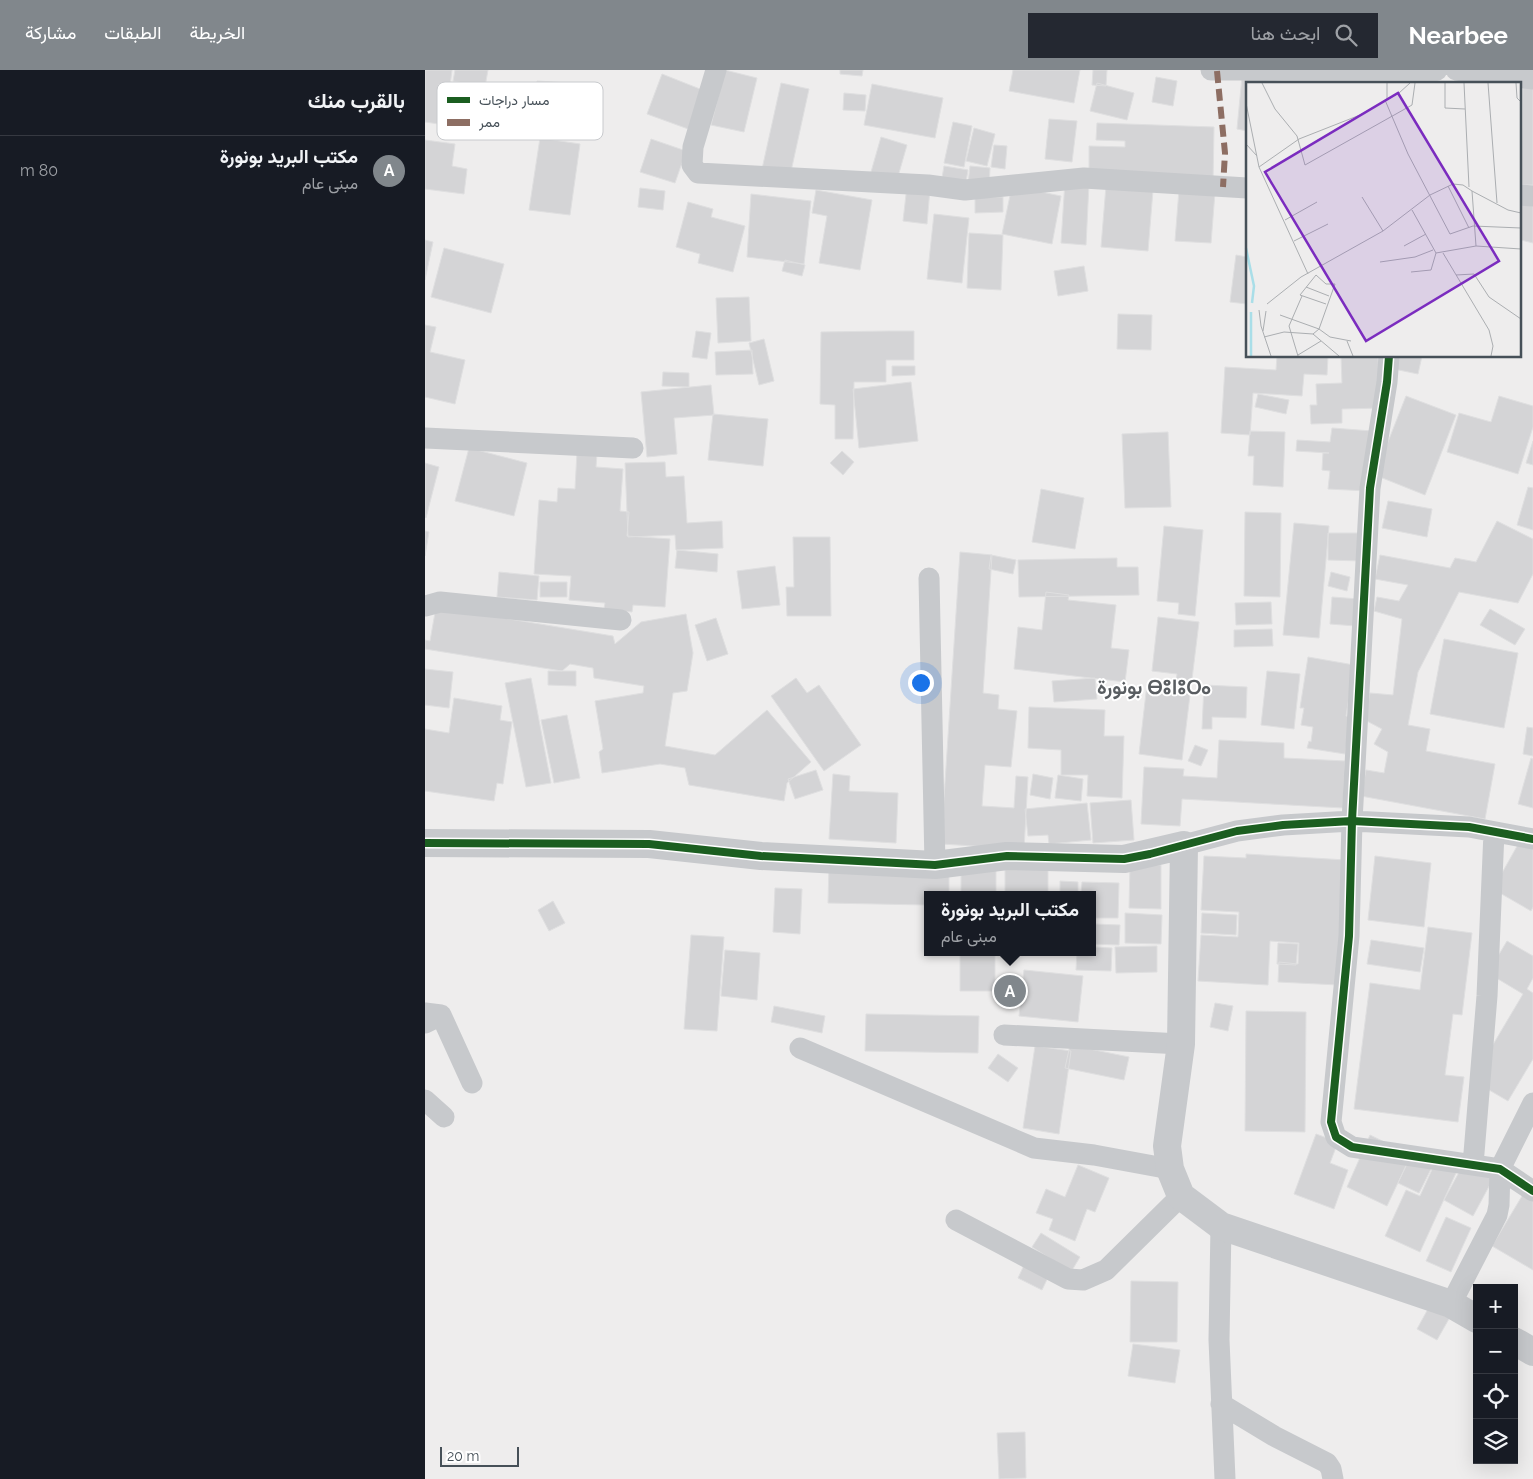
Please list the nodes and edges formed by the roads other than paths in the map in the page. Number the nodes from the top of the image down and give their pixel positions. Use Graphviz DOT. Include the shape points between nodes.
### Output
graph roads {
  1 [pos="716,70"];
  2 [pos="1211,70"];
  3 [pos="1456,70"];
  4 [pos="1429,75"];
  5 [pos="1533,79"];
  6 [pos="1246,188"];
  7 [pos="1389,358"];
  8 [pos="425,438"];
  9 [pos="633,448"];
  10 [pos="929,578"];
  11 [pos="425,606"];
  12 [pos="621,620"];
  13 [pos="1352,821"];
  14 [pos="1494,832"];
  15 [pos="1533,839"];
  16 [pos="425,843"];
  17 [pos="1184,845"];
  18 [pos="935,865"];
  19 [pos="430,1017"];
  20 [pos="1004,1035"];
  21 [pos="1181,1044"];
  22 [pos="800,1048"];
  23 [pos="472,1083"];
  24 [pos="425,1100"];
  25 [pos="1533,1103"];
  26 [pos="444,1117"];
  27 [pos="1473,1165"];
  28 [pos="1170,1169"];
  29 [pos="1500,1169"];
  30 [pos="1533,1191"];
  31 [pos="1181,1196"];
  32 [pos="956,1220"];
  33 [pos="1221,1226"];
  34 [pos="1451,1304"];
  35 [pos="1473,1317"];
  36 [pos="1518,1343"];
  37 [pos="1533,1352"];
  38 [pos="1221,1404"];
  39 [pos="1225,1479"];
  40 [pos="1333,1479"];
  1 -- 6 [label="street" via="693,147 692,165 699,173 927,185 965,190 1084,178"];
  2 -- 4 [label="street"];
  3 -- 5 [label="street"];
  7 -- 13 [label="street" via="1370,488"];
  8 -- 9 [label="street"];
  10 -- 18 [label="street"];
  11 -- 12 [label="street" via="440,602"];
  13 -- 14 [label="street" via="1469,827"];
  13 -- 17 [label="street" via="1237,830"];
  13 -- 27 [label="street" via="1349,936 1330,1114 1332,1129 1336,1137 1352,1146"];
  14 -- 15 [label="street"];
  14 -- 27 [label="street" via="1487,996"];
  16 -- 18 [label="street" via="649,844 761,856"];
  17 -- 18 [label="street" via="1124,859 1007,856"];
  17 -- 21 [label="street"];
  19 -- 23 [label="street"];
  20 -- 21 [label="street"];
  21 -- 28 [label="street" via="1167,1146"];
  22 -- 28 [label="street" via="1034,1148"];
  24 -- 26 [label="street"];
  25 -- 29 [label="street"];
  27 -- 29 [label="street"];
  28 -- 31 [label="street"];
  29 -- 30 [label="street"];
  29 -- 34 [label="street" via="1497,1215"];
  31 -- 32 [label="street" via="1106,1270 1083,1280 1068,1278"];
  31 -- 33 [label="street"];
  33 -- 34 [label="street"];
  33 -- 38 [label="street"];
  34 -- 35 [label="street"];
  36 -- 37 [label="street"];
  38 -- 39 [label="street"];
  38 -- 40 [label="street" via="1327,1462"];
}
